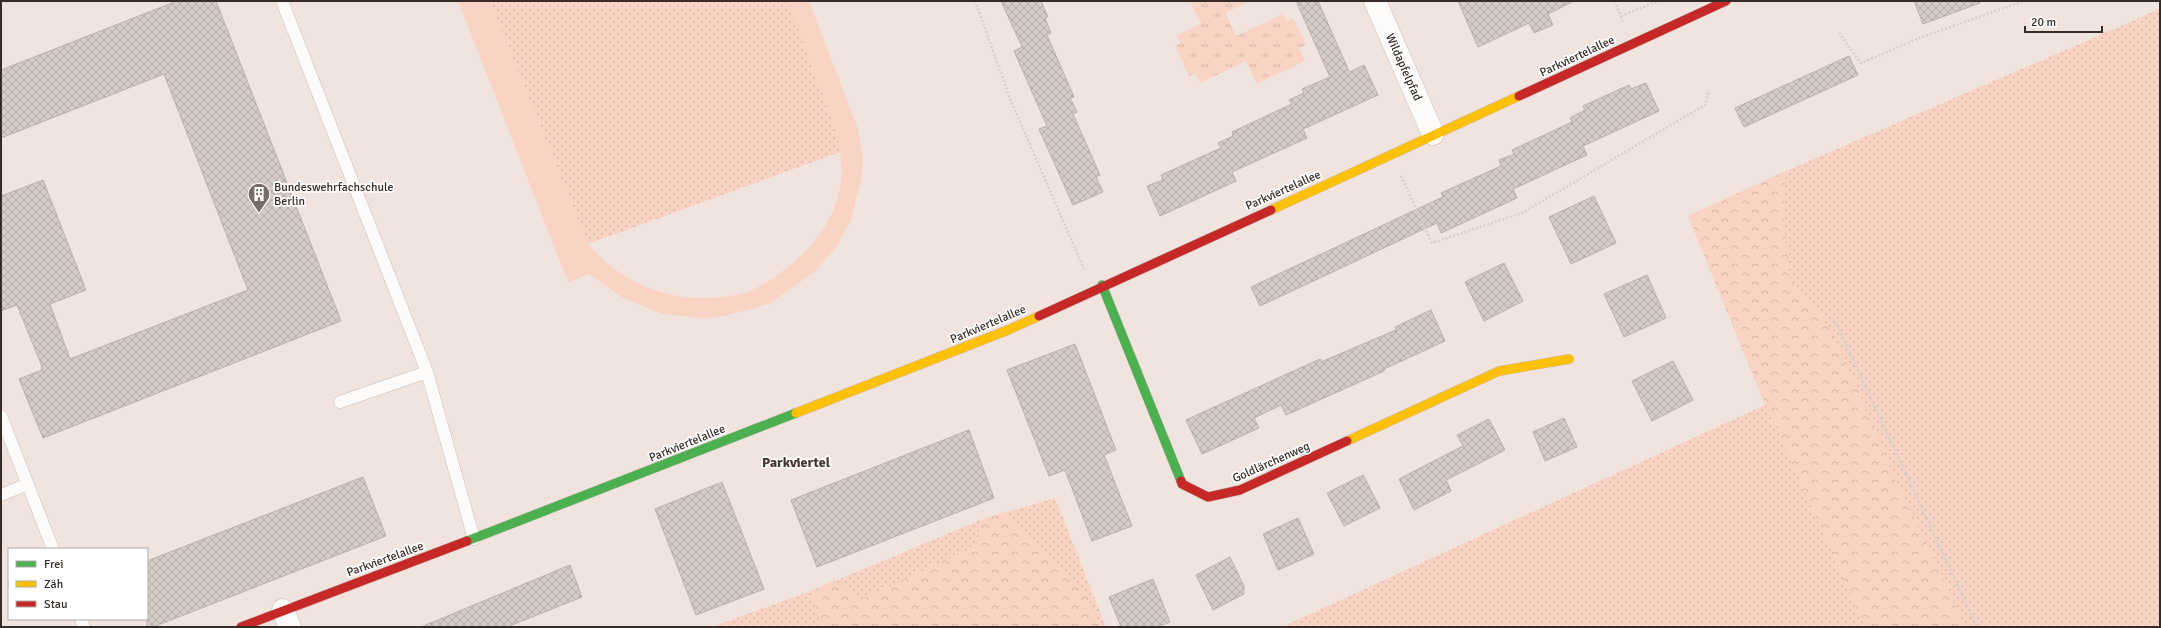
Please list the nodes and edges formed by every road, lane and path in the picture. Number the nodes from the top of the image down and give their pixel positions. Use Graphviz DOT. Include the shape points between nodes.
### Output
graph roads {
  1 [pos="282,1"];
  2 [pos="975,1"];
  3 [pos="1375,1"];
  4 [pos="1658,1"];
  5 [pos="1726,1"];
  6 [pos="2024,1"];
  7 [pos="1620,16"];
  8 [pos="1839,33"];
  9 [pos="1709,90"];
  10 [pos="1433,134"];
  11 [pos="1391,154"];
  12 [pos="1102,286"];
  13 [pos="1093,290"];
  14 [pos="1834,319"];
  15 [pos="1569,359"];
  16 [pos="427,372"];
  17 [pos="340,402"];
  18 [pos="1,416"];
  19 [pos="28,484"];
  20 [pos="1,495"];
  21 [pos="474,539"];
  22 [pos="53,548"];
  23 [pos="286,618"];
  24 [pos="241,627"];
  25 [pos="1977,627"];
  1 -- 16 [label="lane"];
  2 -- 13 [label="path" via="1011,101"];
  3 -- 10 [label="street, Wildapfelpfad"];
  4 -- 7 [label="path"];
  5 -- 10 [label="street, Parkviertelallee"];
  6 -- 8 [label="path" via="1922,37 1861,63"];
  9 -- 11 [label="path" via="1705,105 1522,213 1432,243"];
  10 -- 11 [label="street, Parkviertelallee"];
  11 -- 12 [label="street, Parkviertelallee"];
  12 -- 13 [label="street, Parkviertelallee"];
  12 -- 15 [label="street, Goldlärchenweg" via="1182,484 1208,497 1240,490 1499,371"];
  13 -- 21 [label="street, Parkviertelallee" via="1008,330"];
  14 -- 25 [label="path"];
  16 -- 17 [label="lane"];
  16 -- 21 [label="lane"];
  18 -- 19 [label="lane"];
  19 -- 20 [label="lane"];
  19 -- 22 [label="lane"];
  21 -- 23 [label="street, Parkviertelallee"];
  23 -- 24 [label="street, Parkviertelallee"];
}
